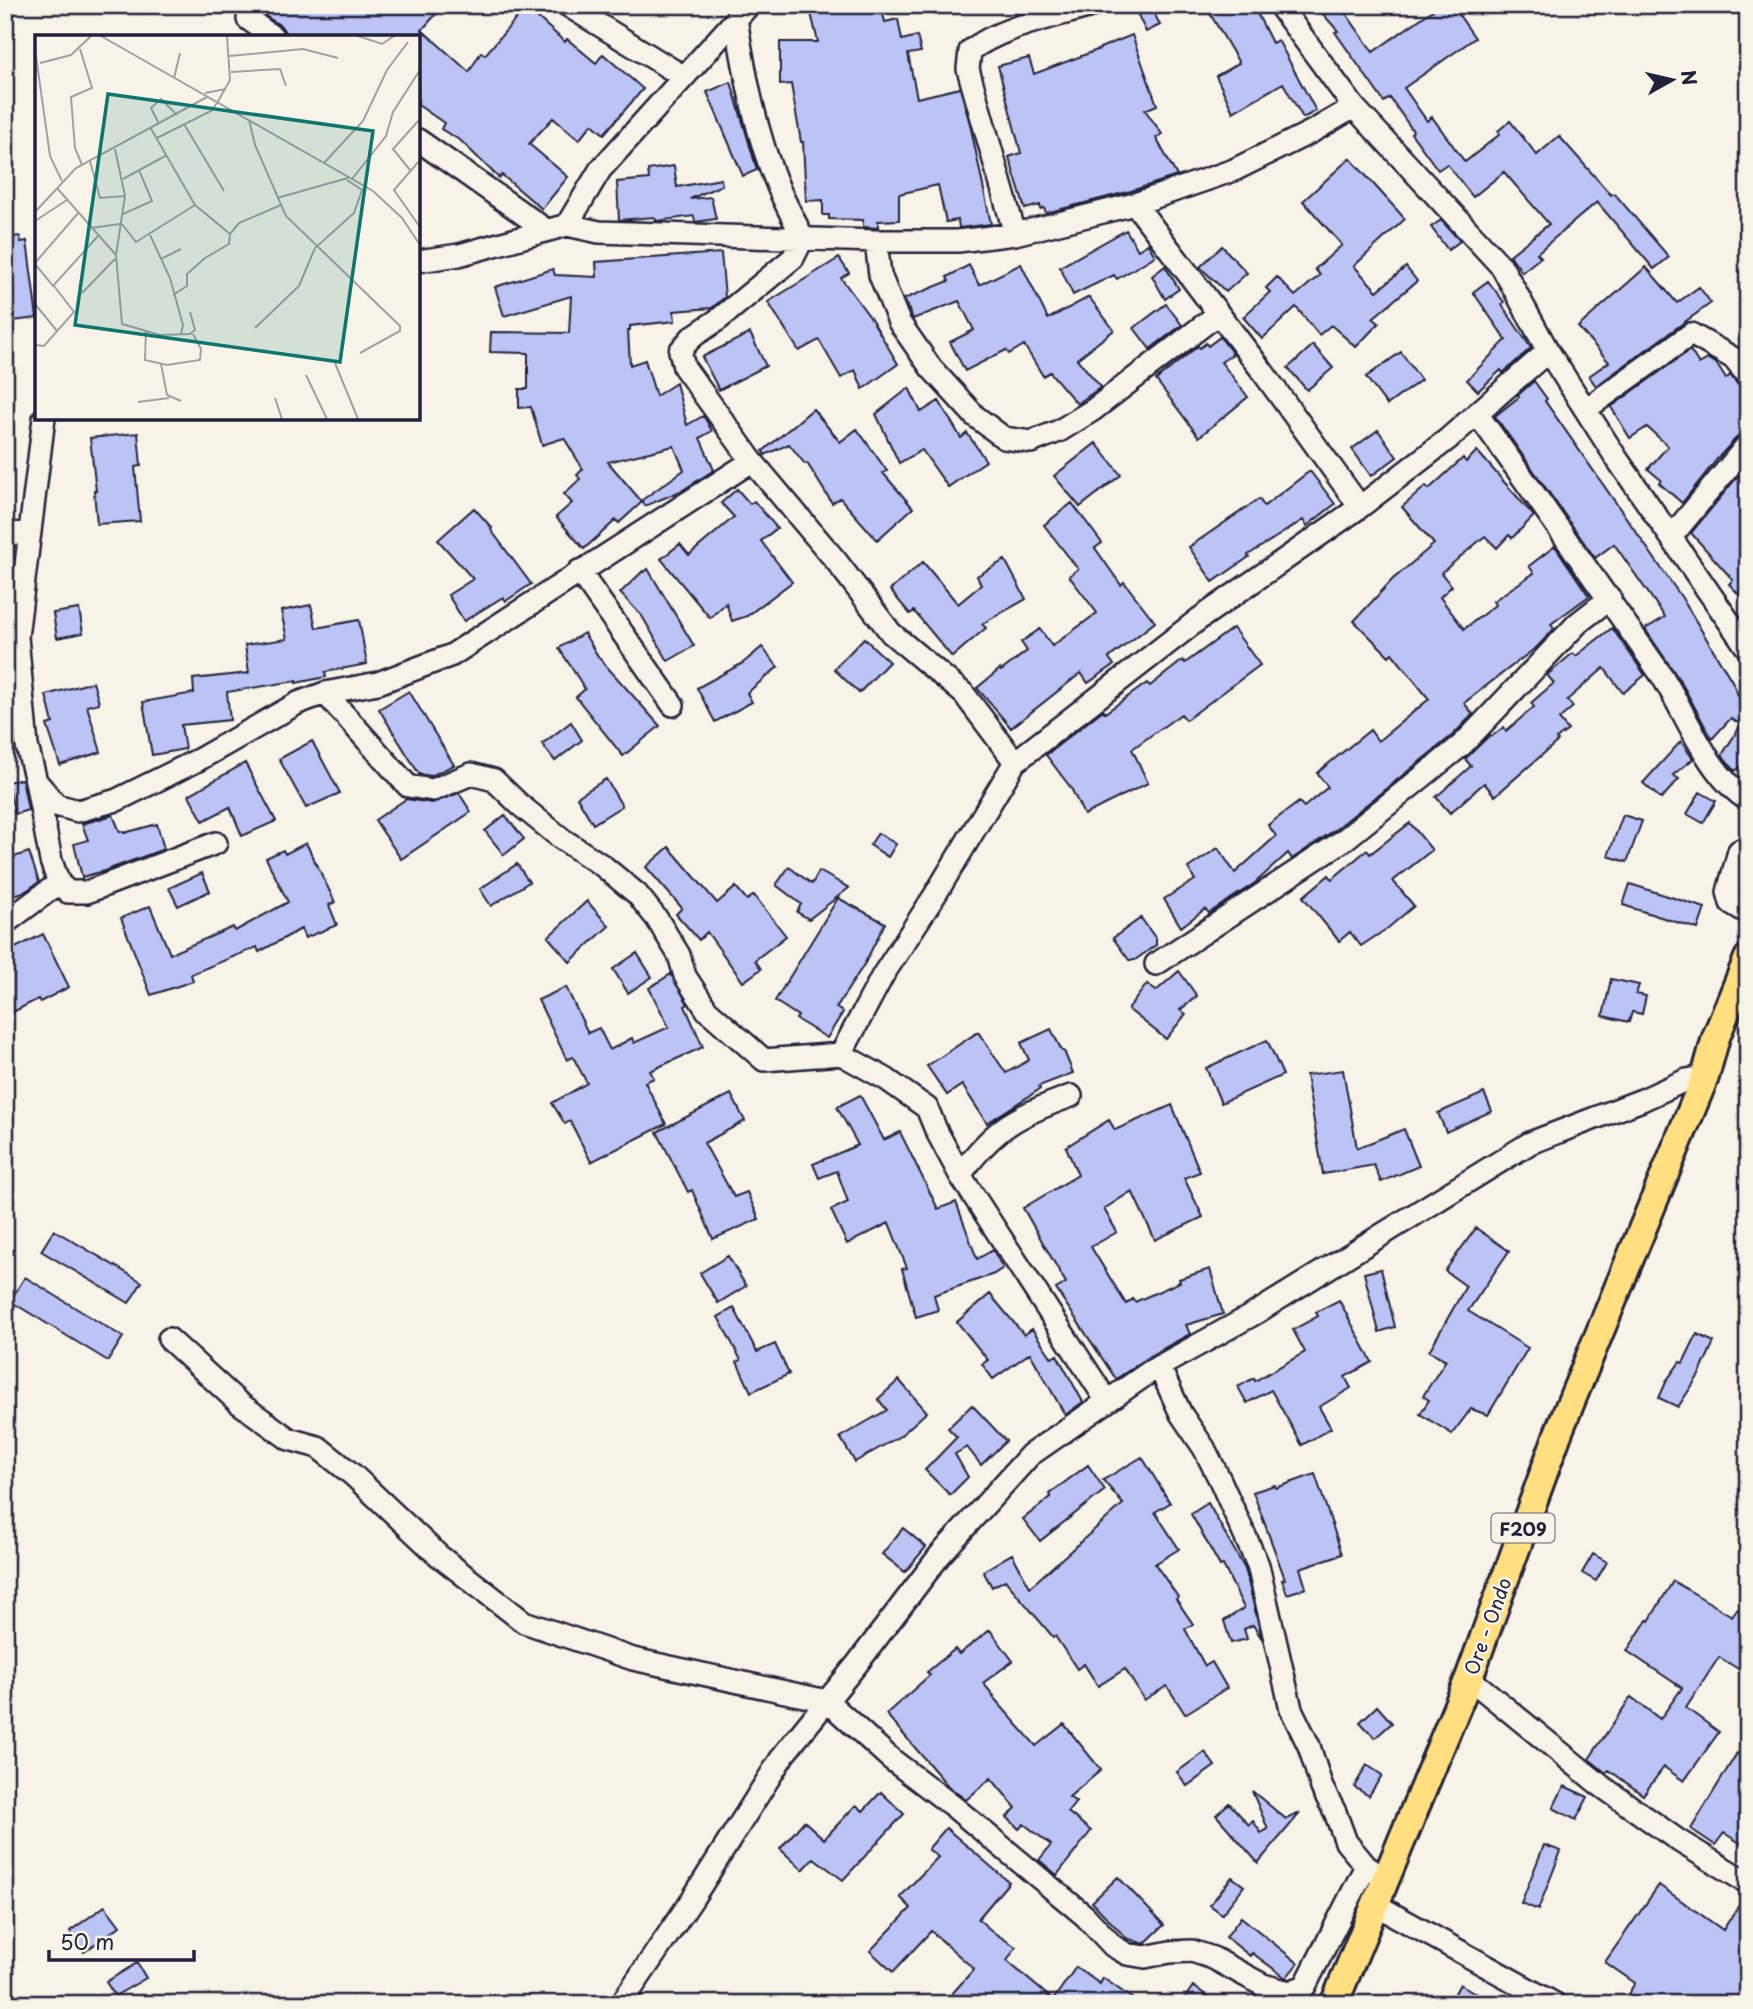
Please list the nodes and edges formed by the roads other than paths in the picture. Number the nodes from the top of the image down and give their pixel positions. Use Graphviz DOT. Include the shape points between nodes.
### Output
graph roads {
  1 [pos="567,5"];
  2 [pos="1094,5"];
  3 [pos="1279,5"];
  4 [pos="743,12"];
  5 [pos="248,19"];
  6 [pos="270,35"];
  7 [pos="684,77"];
  8 [pos="1354,107"];
  9 [pos="420,141"];
  10 [pos="1135,204"];
  11 [pos="567,225"];
  12 [pos="546,230"];
  13 [pos="1015,234"];
  14 [pos="803,238"];
  15 [pos="876,241"];
  16 [pos="420,261"];
  17 [pos="1219,314"];
  18 [pos="1548,351"];
  19 [pos="1748,376"];
  20 [pos="1586,409"];
  21 [pos="1478,415"];
  22 [pos="44,420"];
  23 [pos="1748,444"];
  24 [pos="752,461"];
  25 [pos="1360,507"];
  26 [pos="30,533"];
  27 [pos="5,534"];
  28 [pos="1671,537"];
  29 [pos="579,571"];
  30 [pos="1610,598"];
  31 [pos="1748,649"];
  32 [pos="325,693"];
  33 [pos="673,705"];
  34 [pos="1015,762"];
  35 [pos="36,781"];
  36 [pos="1748,800"];
  37 [pos="216,843"];
  38 [pos="1748,847"];
  39 [pos="59,883"];
  40 [pos="1748,914"];
  41 [pos="5,923"];
  42 [pos="1748,958"];
  43 [pos="1156,964"];
  44 [pos="1748,1000"];
  45 [pos="1714,1052"];
  46 [pos="841,1054"];
  47 [pos="1705,1077"];
  48 [pos="1071,1097"];
  49 [pos="960,1175"];
  50 [pos="169,1339"];
  51 [pos="1159,1366"];
  52 [pos="1107,1401"];
  53 [pos="1469,1678"];
  54 [pos="827,1701"];
  55 [pos="1376,1872"];
  56 [pos="1748,1883"];
  57 [pos="1376,1905"];
  58 [pos="621,2004"];
  59 [pos="1334,2004"];
  60 [pos="1555,2004"];
  1 -- 7 [label="street"];
  2 -- 13 [label="street" via="1004,32 970,51 968,69"];
  3 -- 8 [label="street"];
  4 -- 7 [label="street"];
  4 -- 14 [label="street" via="745,76 758,126 778,187"];
  5 -- 6 [label="street"];
  7 -- 11 [label="street" via="600,170"];
  8 -- 10 [label="street" via="1234,170"];
  8 -- 18 [label="street" via="1502,267"];
  9 -- 12 [label="street"];
  10 -- 13 [label="street"];
  10 -- 17 [label="street"];
  11 -- 12 [label="street"];
  11 -- 14 [label="street" via="599,232"];
  12 -- 16 [label="street" via="459,255"];
  13 -- 15 [label="street" via="958,241"];
  14 -- 15 [label="street"];
  14 -- 24 [label="street" via="793,258 680,351 684,367"];
  15 -- 17 [label="street" via="880,275 899,322 930,368 975,416 1004,438 1031,442 1059,431"];
  17 -- 25 [label="street"];
  18 -- 20 [label="street"];
  18 -- 21 [label="street"];
  19 -- 20 [label="street" via="1733,358 1691,334"];
  20 -- 28 [label="street"];
  21 -- 25 [label="street"];
  21 -- 30 [label="street"];
  22 -- 26 [label="street"];
  23 -- 28 [label="street"];
  24 -- 29 [label="street"];
  24 -- 34 [label="street" via="891,633 964,694"];
  25 -- 34 [label="street" via="1199,619"];
  26 -- 27 [label="street"];
  26 -- 35 [label="street" via="17,637 27,746"];
  28 -- 31 [label="street"];
  29 -- 32 [label="street" via="452,655 378,682"];
  29 -- 33 [label="street"];
  30 -- 36 [label="street" via="1662,676 1693,734 1730,786"];
  30 -- 43 [label="street" via="1578,624 1463,744 1344,840"];
  32 -- 35 [label="street" via="276,714 117,800 78,811 56,805"];
  32 -- 46 [label="street" via="408,786 433,790 471,774 495,780 562,839 637,894 679,955 685,976 707,1010 764,1060"];
  34 -- 46 [label="street" via="883,975"];
  35 -- 39 [label="street"];
  37 -- 39 [label="street" via="87,892 68,892"];
  38 -- 40 [label="street" via="1739,851 1728,892 1731,903"];
  39 -- 41 [label="street"];
  42 -- 45 [label="main road, F209"];
  44 -- 45 [label="main road, F209" via="1726,1043"];
  45 -- 47 [label="main road, Ore - Ondo / F209"];
  46 -- 49 [label="street" via="927,1108"];
  47 -- 51 [label="street" via="1686,1080 1530,1143 1254,1314"];
  47 -- 53 [label="main road, Ore - Ondo / F209" via="1559,1430"];
  48 -- 49 [label="street" via="1001,1128 977,1150"];
  49 -- 52 [label="street"];
  50 -- 54 [label="street" via="239,1403 289,1439 318,1447 438,1555 524,1622 634,1659"];
  51 -- 52 [label="street"];
  51 -- 55 [label="street" via="1220,1480 1258,1565 1291,1709 1310,1746 1322,1788 1346,1842"];
  52 -- 54 [label="street" via="1030,1455 940,1555"];
  53 -- 55 [label="main road, Ore - Ondo / F209"];
  53 -- 56 [label="street" via="1600,1785"];
  54 -- 55 [label="street" via="1127,1954 1145,1957 1192,1951 1263,1985 1289,1992 1305,1986"];
  54 -- 58 [label="street" via="784,1754"];
  55 -- 57 [label="main road, Ore - Ondo / F209"];
  57 -- 59 [label="main road, Ore - Ondo / F209"];
  57 -- 60 [label="street"];
}
